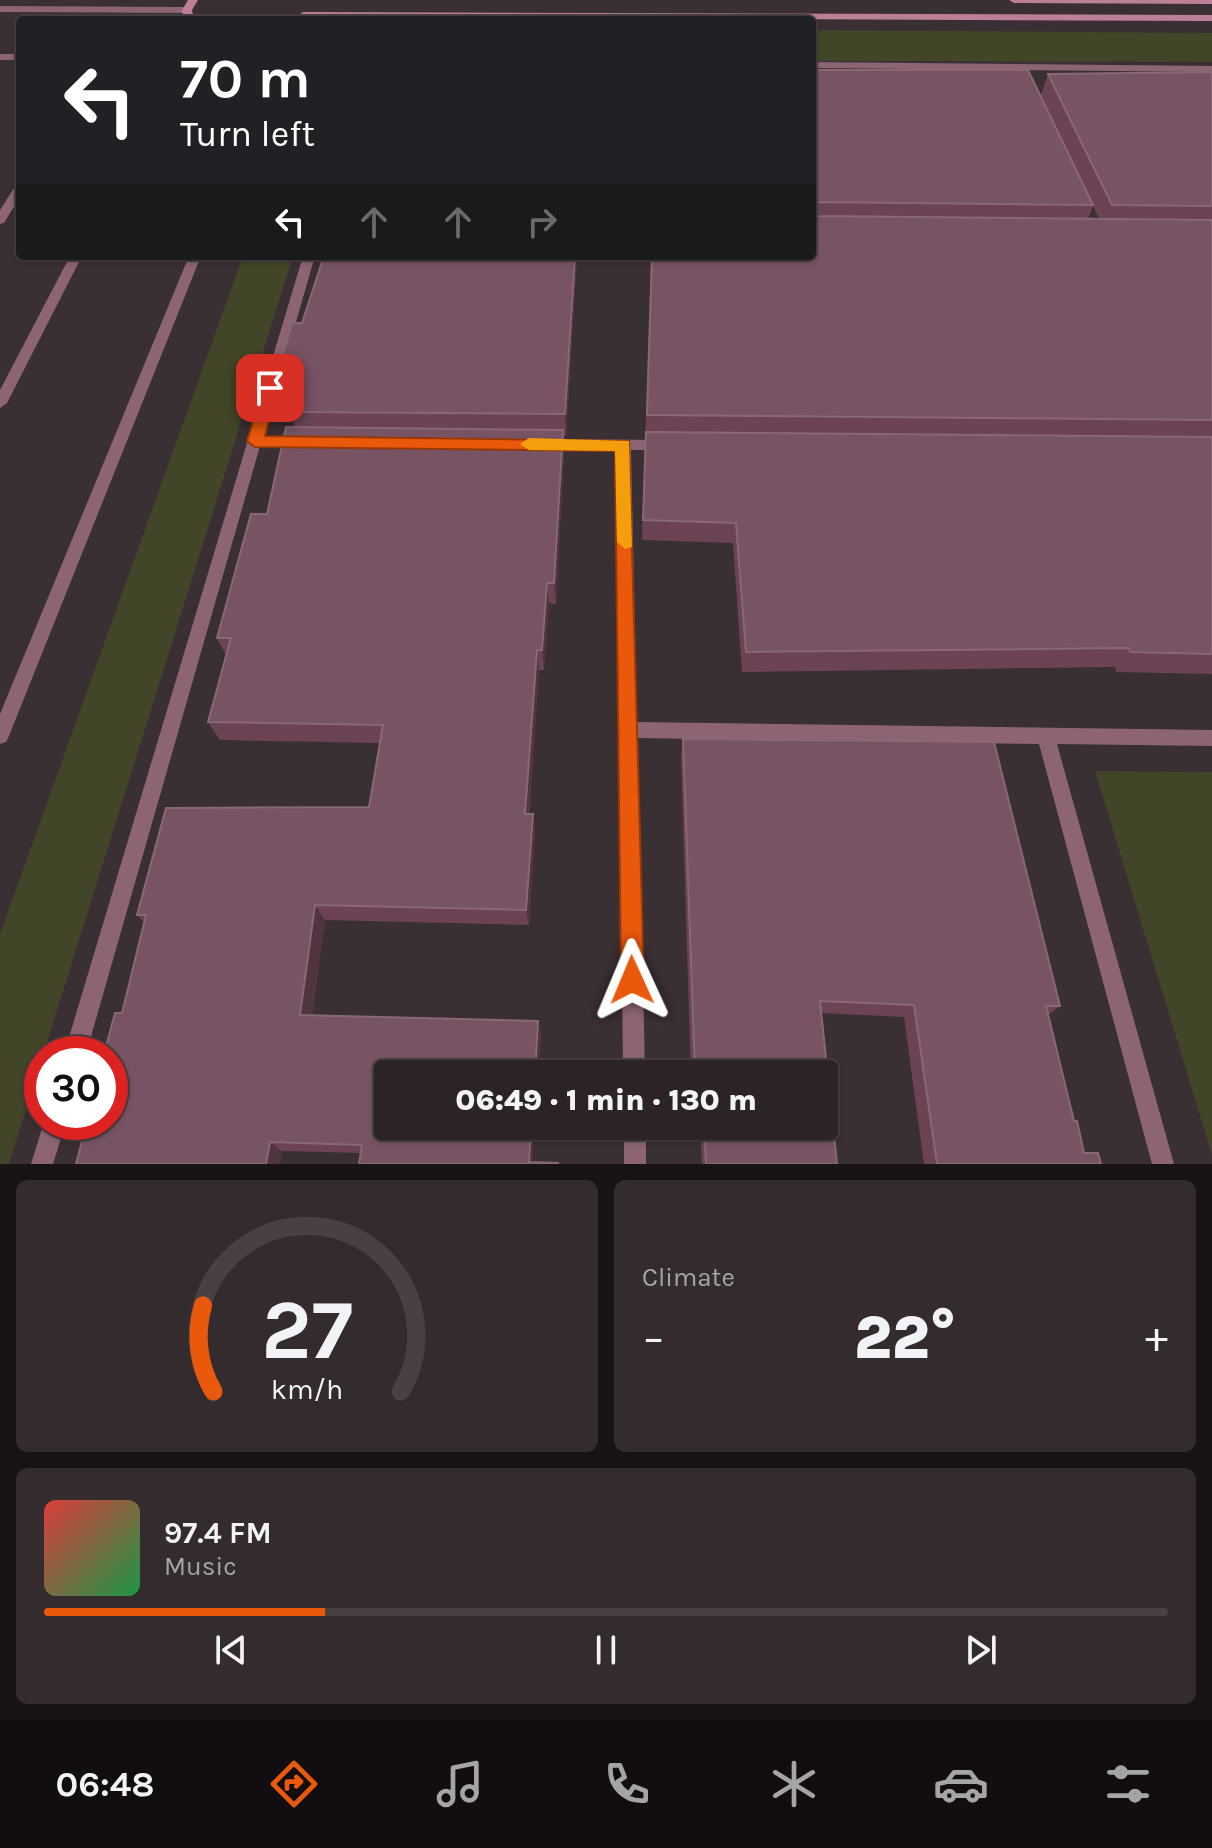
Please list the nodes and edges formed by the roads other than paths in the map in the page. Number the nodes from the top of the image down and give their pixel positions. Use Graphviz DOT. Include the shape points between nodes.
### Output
graph roads {
  1 [pos="193,0"];
  2 [pos="1014,0"];
  3 [pos="1212,1"];
  4 [pos="310,2"];
  5 [pos="0,9"];
  6 [pos="188,15"];
  7 [pos="301,16"];
  8 [pos="816,18"];
  9 [pos="1212,18"];
  10 [pos="816,65"];
  11 [pos="1019,67"];
  12 [pos="1212,69"];
  13 [pos="1025,81"];
  14 [pos="16,194"];
  15 [pos="0,220"];
  16 [pos="74,260"];
  17 [pos="193,260"];
  18 [pos="308,260"];
  19 [pos="0,403"];
  20 [pos="255,441"];
  21 [pos="316,442"];
  22 [pos="531,444"];
  23 [pos="624,445"];
  24 [pos="687,446"];
  25 [pos="629,730"];
  26 [pos="0,736"];
  27 [pos="1046,736"];
  28 [pos="1212,738"];
  29 [pos="80,1036"];
  30 [pos="634,1060"];
  31 [pos="49,1140"];
  32 [pos="635,1140"];
  33 [pos="42,1164"];
  34 [pos="635,1164"];
  35 [pos="1163,1164"];
  1 -- 6 [label="main road"];
  2 -- 3 [label="main road"];
  4 -- 7 [label="main road"];
  5 -- 6 [label="street"];
  8 -- 9 [label="main road"];
  10 -- 11 [label="street"];
  11 -- 12 [label="street"];
  11 -- 13 [label="street"];
  14 -- 15 [label="street"];
  16 -- 19 [label="street"];
  17 -- 26 [label="street"];
  18 -- 20 [label="street"];
  20 -- 21 [label="street"];
  20 -- 29 [label="street"];
  22 -- 23 [label="street"];
  23 -- 24 [label="street"];
  23 -- 25 [label="street"];
  25 -- 27 [label="street"];
  25 -- 30 [label="street"];
  27 -- 28 [label="street"];
  27 -- 35 [label="street"];
  31 -- 33 [label="street"];
  32 -- 34 [label="street"];
}
